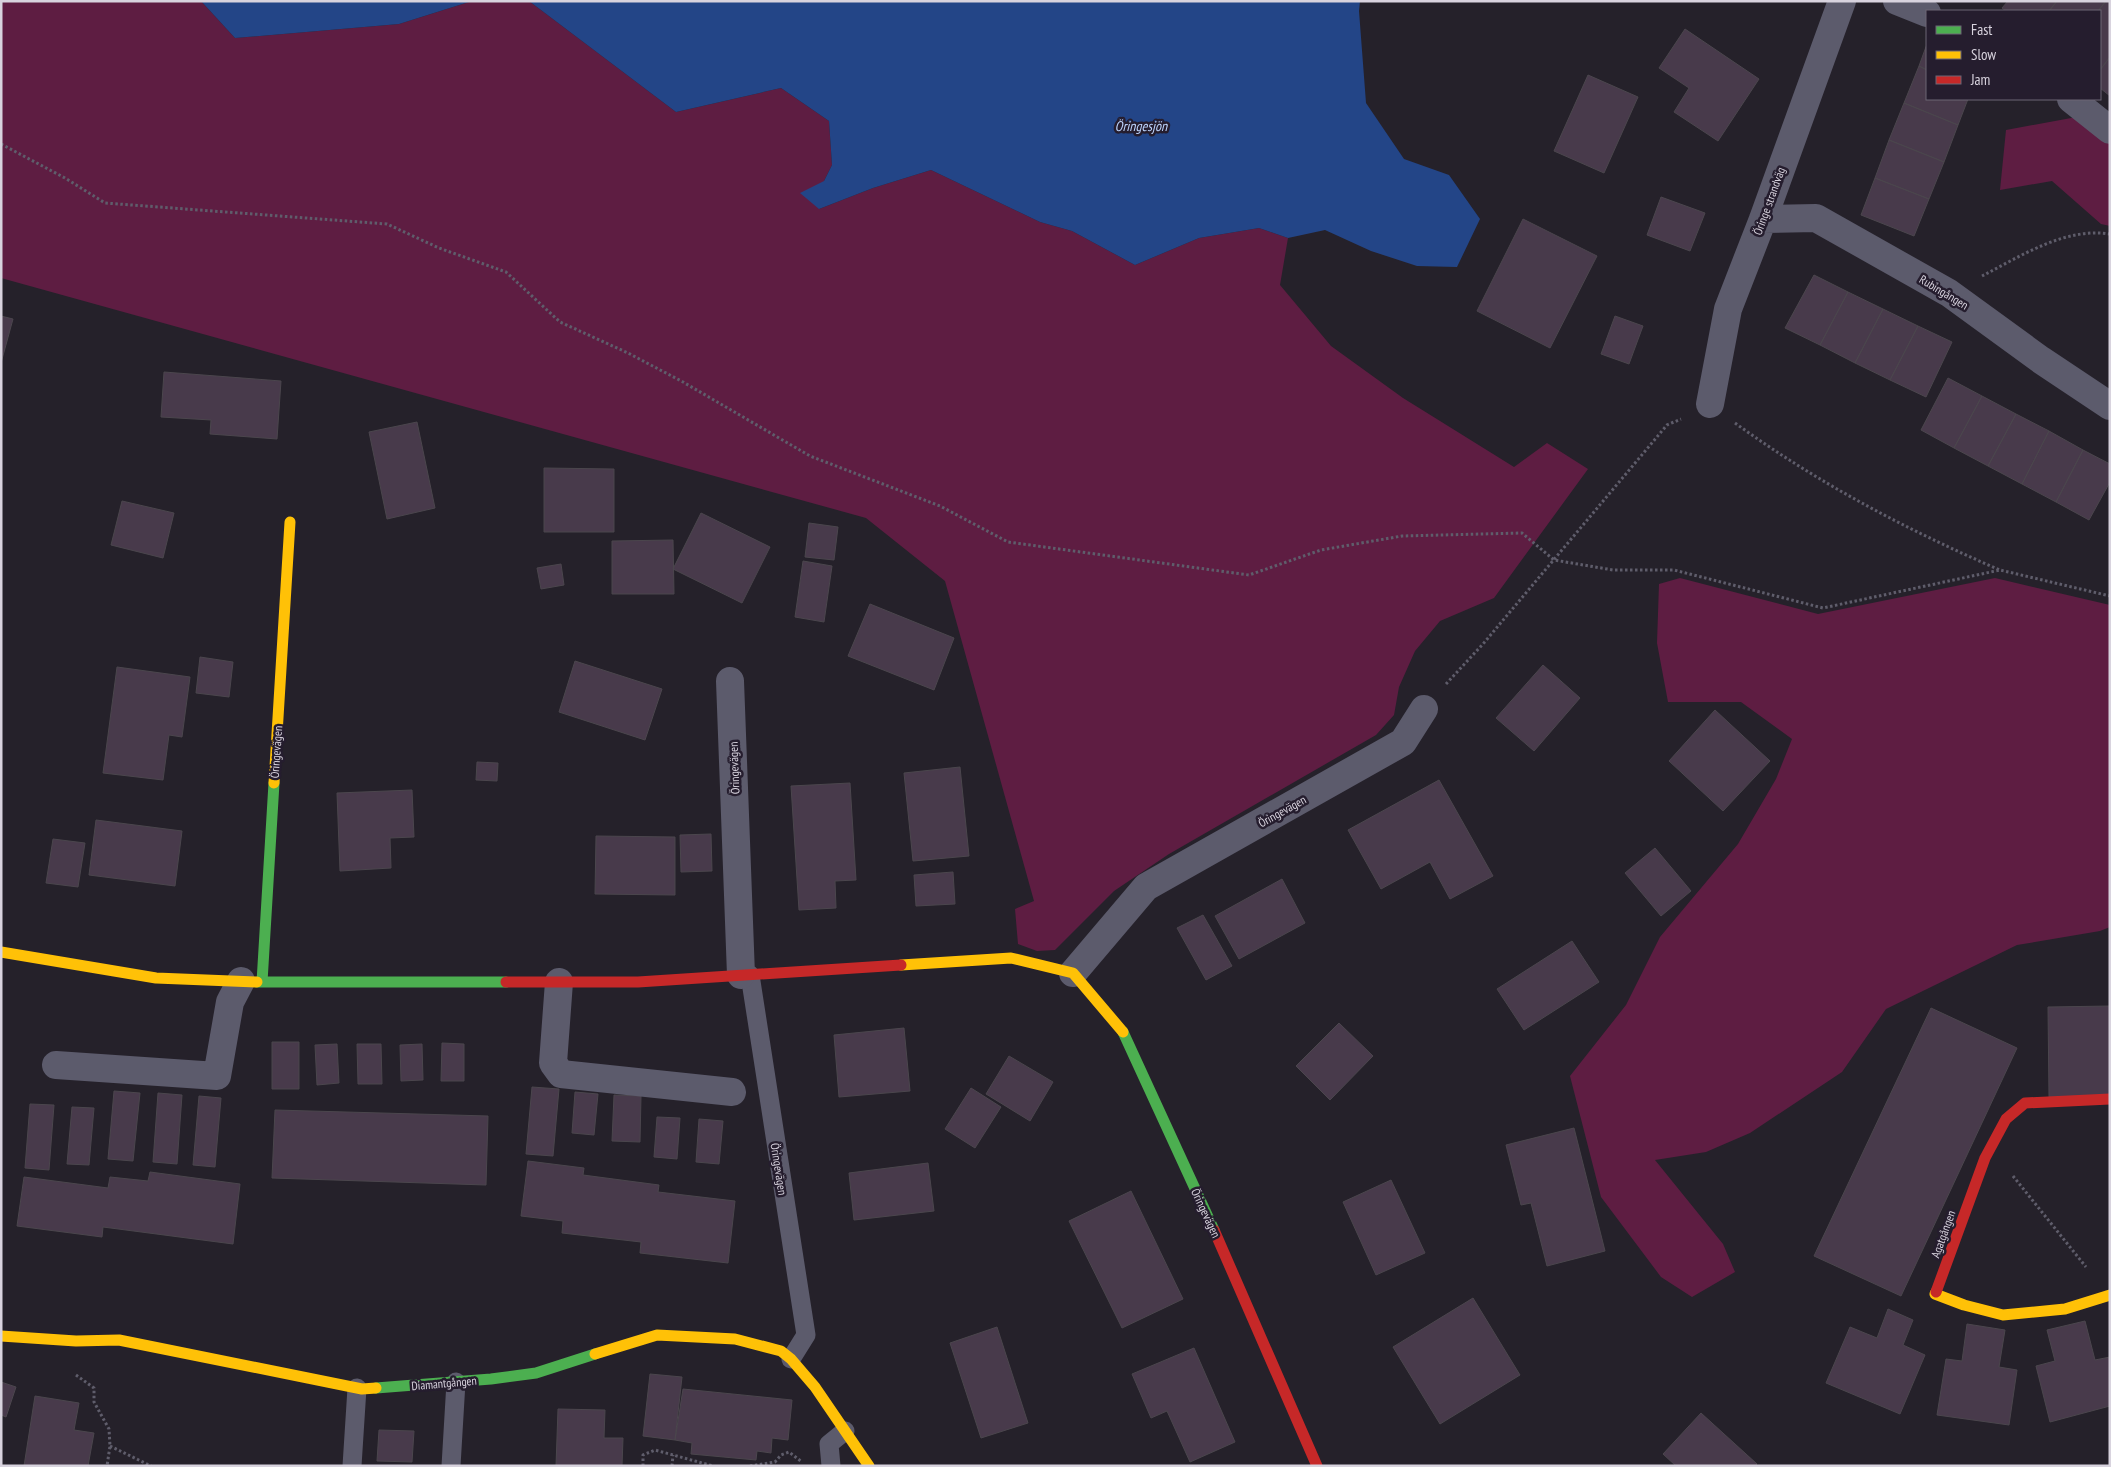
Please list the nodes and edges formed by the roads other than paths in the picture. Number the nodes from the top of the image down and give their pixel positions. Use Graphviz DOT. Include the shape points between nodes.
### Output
graph roads {
  1 [pos="1842,1"];
  2 [pos="1898,1"];
  3 [pos="1926,13"];
  4 [pos="2072,100"];
  5 [pos="2110,130"];
  6 [pos="1763,219"];
  7 [pos="1710,404"];
  8 [pos="2110,406"];
  9 [pos="290,522"];
  10 [pos="730,681"];
  11 [pos="1424,709"];
  12 [pos="1,952"];
  13 [pos="1073,973"];
  14 [pos="746,976"];
  15 [pos="252,982"];
  16 [pos="559,982"];
  17 [pos="56,1065"];
  18 [pos="732,1092"];
  19 [pos="2110,1099"];
  20 [pos="2109,1295"];
  21 [pos="1,1336"];
  22 [pos="791,1359"];
  23 [pos="456,1382"];
  24 [pos="357,1388"];
  25 [pos="845,1431"];
  26 [pos="352,1466"];
  27 [pos="451,1466"];
  28 [pos="831,1466"];
  29 [pos="869,1466"];
  30 [pos="1317,1466"];
  1 -- 6 [label="street, Öringe strandväg"];
  2 -- 3 [label="street"];
  4 -- 5 [label="street"];
  6 -- 7 [label="street, Öringe strandväg" via="1728,309"];
  6 -- 8 [label="street, Rubingången" via="1816,218 1948,293"];
  9 -- 15 [label="street, Öringevägen"];
  10 -- 14 [label="street, Öringevägen"];
  11 -- 13 [label="street, Öringevägen" via="1403,742 1146,887"];
  12 -- 15 [label="street" via="156,978"];
  13 -- 14 [label="street" via="1011,958"];
  13 -- 30 [label="street, Öringevägen" via="1122,1030"];
  14 -- 16 [label="street" via="638,982"];
  14 -- 22 [label="lane, Öringevägen" via="806,1335"];
  15 -- 16 [label="street"];
  15 -- 17 [label="street, Öringevägen" via="230,1002 217,1076"];
  16 -- 18 [label="street" via="553,1064 561,1074"];
  19 -- 20 [label="street, Agatgången" via="2025,1103 2006,1118 1985,1158 1936,1294 2003,1315 2065,1308"];
  21 -- 24 [label="street, Diamantgången" via="119,1340"];
  22 -- 23 [label="street, Diamantgången" via="781,1351 735,1339 657,1335 536,1373"];
  22 -- 25 [label="street, Diamantgången" via="815,1386"];
  23 -- 24 [label="street, Diamantgången"];
  23 -- 27 [label="lane"];
  24 -- 26 [label="lane"];
  25 -- 28 [label="lane" via="829,1444"];
  25 -- 29 [label="street, Diamantgången"];
}
